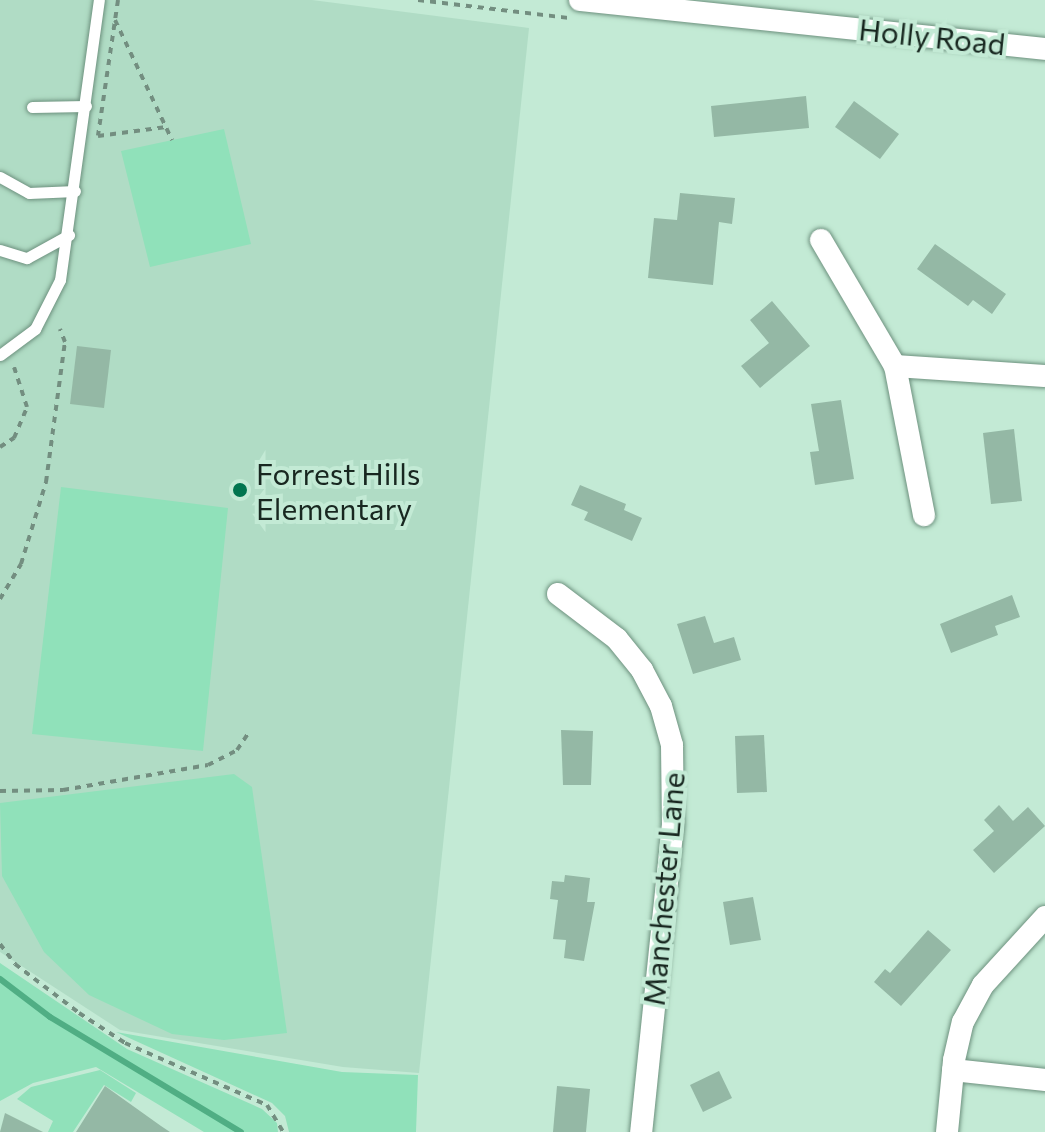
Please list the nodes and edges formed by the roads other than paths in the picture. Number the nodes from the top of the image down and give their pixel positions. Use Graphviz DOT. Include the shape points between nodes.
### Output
graph roads {
  1 [pos="99,0"];
  2 [pos="580,0"];
  3 [pos="614,2"];
  4 [pos="1045,49"];
  5 [pos="86,106"];
  6 [pos="32,107"];
  7 [pos="0,177"];
  8 [pos="75,191"];
  9 [pos="69,235"];
  10 [pos="821,240"];
  11 [pos="0,250"];
  12 [pos="0,355"];
  13 [pos="895,366"];
  14 [pos="1045,376"];
  15 [pos="924,515"];
  16 [pos="558,594"];
  17 [pos="1045,917"];
  18 [pos="953,1070"];
  19 [pos="1045,1080"];
  20 [pos="641,1132"];
  21 [pos="947,1132"];
  1 -- 5 [label="lane"];
  2 -- 3 [label="street, Holly Road"];
  3 -- 4 [label="street, Holly Road"];
  5 -- 6 [label="lane"];
  5 -- 8 [label="lane"];
  7 -- 8 [label="lane" via="29,193"];
  8 -- 9 [label="lane"];
  9 -- 11 [label="lane" via="27,258"];
  9 -- 12 [label="lane" via="53,303 35,329"];
  10 -- 13 [label="street"];
  13 -- 14 [label="street"];
  13 -- 15 [label="street"];
  16 -- 20 [label="street, Manchester Lane" via="617,639 642,670 661,706 672,745 673,824"];
  17 -- 18 [label="street" via="983,985 963,1022"];
  18 -- 19 [label="street"];
  18 -- 21 [label="street"];
}
